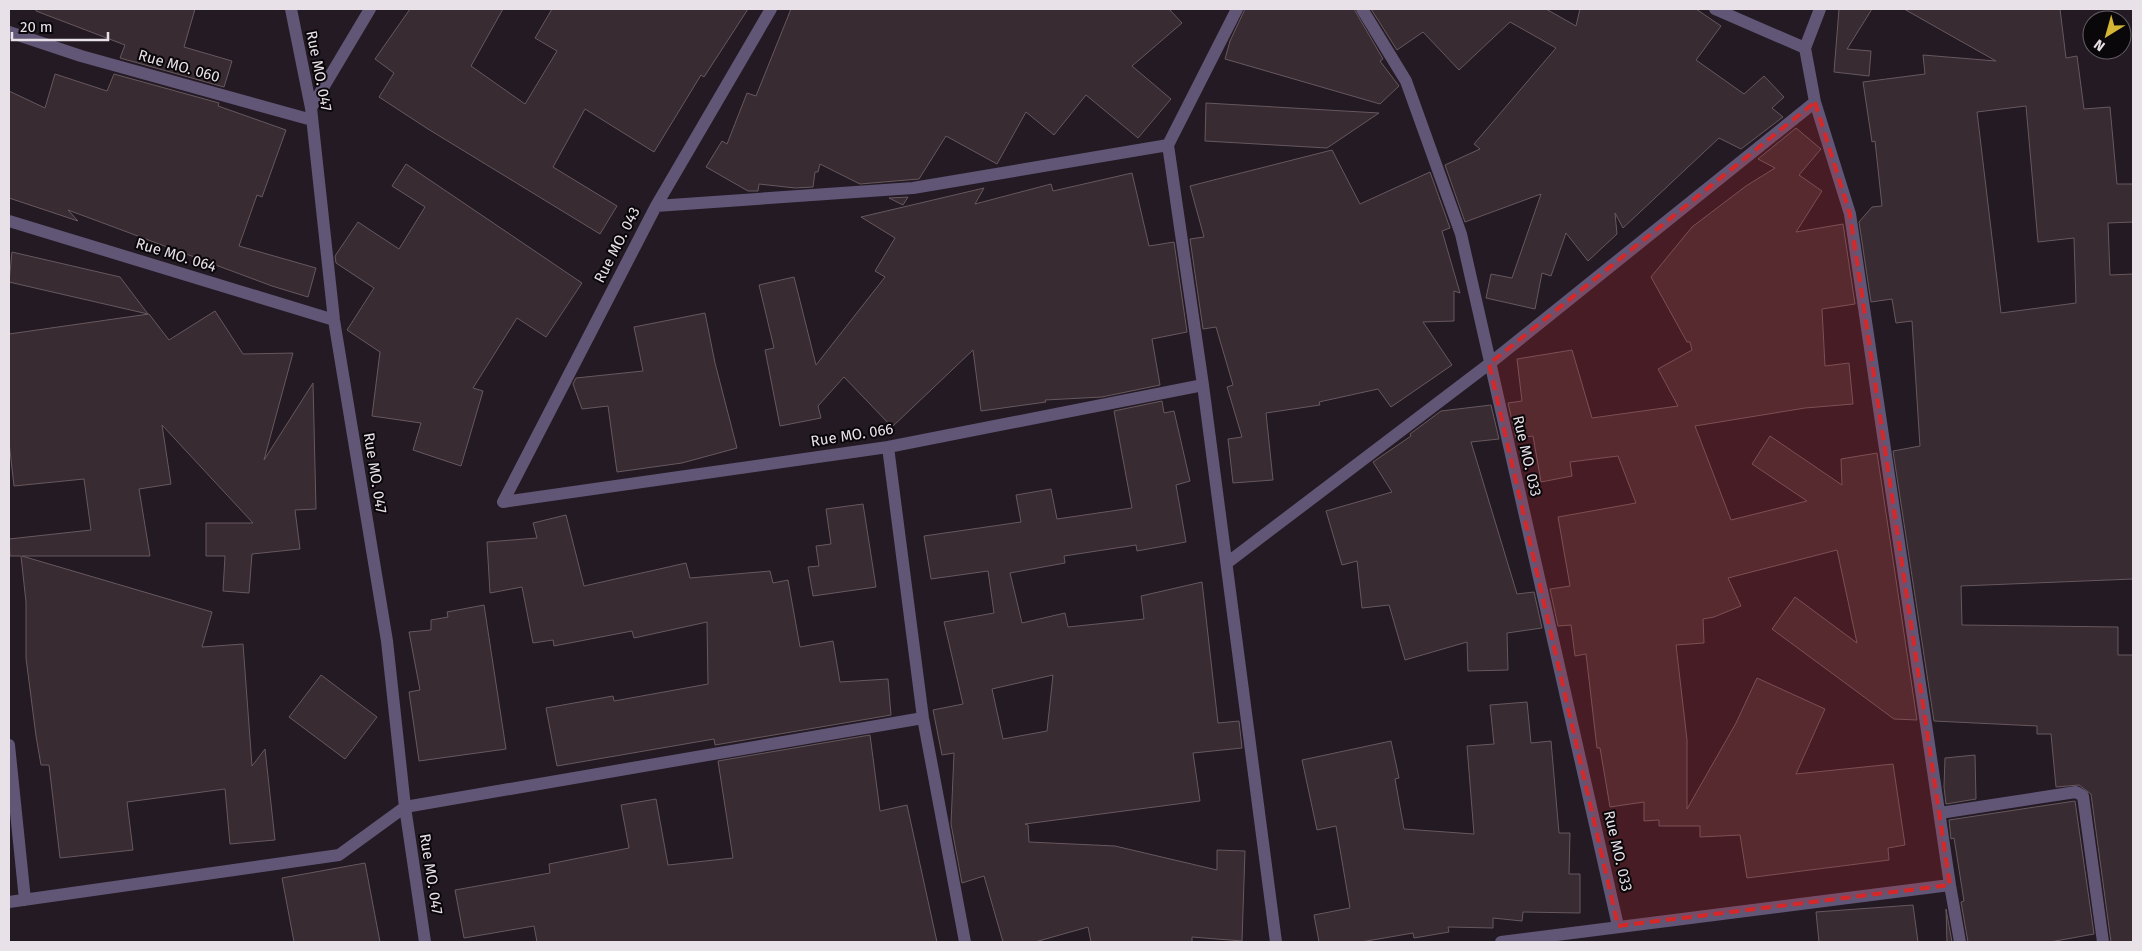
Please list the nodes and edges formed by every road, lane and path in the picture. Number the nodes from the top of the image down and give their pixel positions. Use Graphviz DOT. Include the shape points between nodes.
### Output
graph roads {
  1 [pos="291,9"];
  2 [pos="370,9"];
  3 [pos="771,9"];
  4 [pos="1237,9"];
  5 [pos="1362,9"];
  6 [pos="1715,9"];
  7 [pos="1820,9"];
  8 [pos="9,32"];
  9 [pos="1805,48"];
  10 [pos="1815,102"];
  11 [pos="312,114"];
  12 [pos="1168,145"];
  13 [pos="656,206"];
  14 [pos="9,221"];
  15 [pos="334,320"];
  16 [pos="1489,364"];
  17 [pos="1203,385"];
  18 [pos="888,447"];
  19 [pos="503,502"];
  20 [pos="1227,563"];
  21 [pos="923,718"];
  22 [pos="9,745"];
  23 [pos="405,807"];
  24 [pos="1940,812"];
  25 [pos="1950,885"];
  26 [pos="25,900"];
  27 [pos="9,902"];
  28 [pos="1618,926"];
  29 [pos="425,942"];
  30 [pos="965,942"];
  31 [pos="1276,942"];
  32 [pos="1501,942"];
  33 [pos="1960,942"];
  34 [pos="2103,942"];
  1 -- 11 [label="street, Rue MO. 047"];
  2 -- 11 [label="street"];
  3 -- 13 [label="street, Rue MO. 043"];
  4 -- 12 [label="street"];
  5 -- 16 [label="street, Rue MO. 033" via="1410,90 1461,234"];
  6 -- 9 [label="street"];
  7 -- 9 [label="street"];
  8 -- 11 [label="street, Rue MO. 060" via="82,56"];
  9 -- 10 [label="street"];
  10 -- 16 [label="street"];
  10 -- 24 [label="street" via="1850,214"];
  11 -- 15 [label="street, Rue MO. 047"];
  12 -- 13 [label="street" via="913,188"];
  12 -- 17 [label="street"];
  13 -- 19 [label="street, Rue MO. 043"];
  14 -- 15 [label="street, Rue MO. 064"];
  15 -- 23 [label="street, Rue MO. 047" via="387,641"];
  16 -- 20 [label="street"];
  16 -- 28 [label="street, Rue MO. 033"];
  17 -- 18 [label="street, Rue MO. 066"];
  17 -- 20 [label="street"];
  18 -- 19 [label="street, Rue MO. 066"];
  18 -- 21 [label="street"];
  20 -- 31 [label="street"];
  21 -- 23 [label="street"];
  21 -- 30 [label="street"];
  22 -- 26 [label="street"];
  23 -- 26 [label="street" via="339,855"];
  23 -- 29 [label="street, Rue MO. 047"];
  24 -- 25 [label="street"];
  24 -- 34 [label="street" via="2076,792 2083,796"];
  25 -- 28 [label="street"];
  25 -- 33 [label="street"];
  26 -- 27 [label="street"];
  28 -- 32 [label="street"];
}
